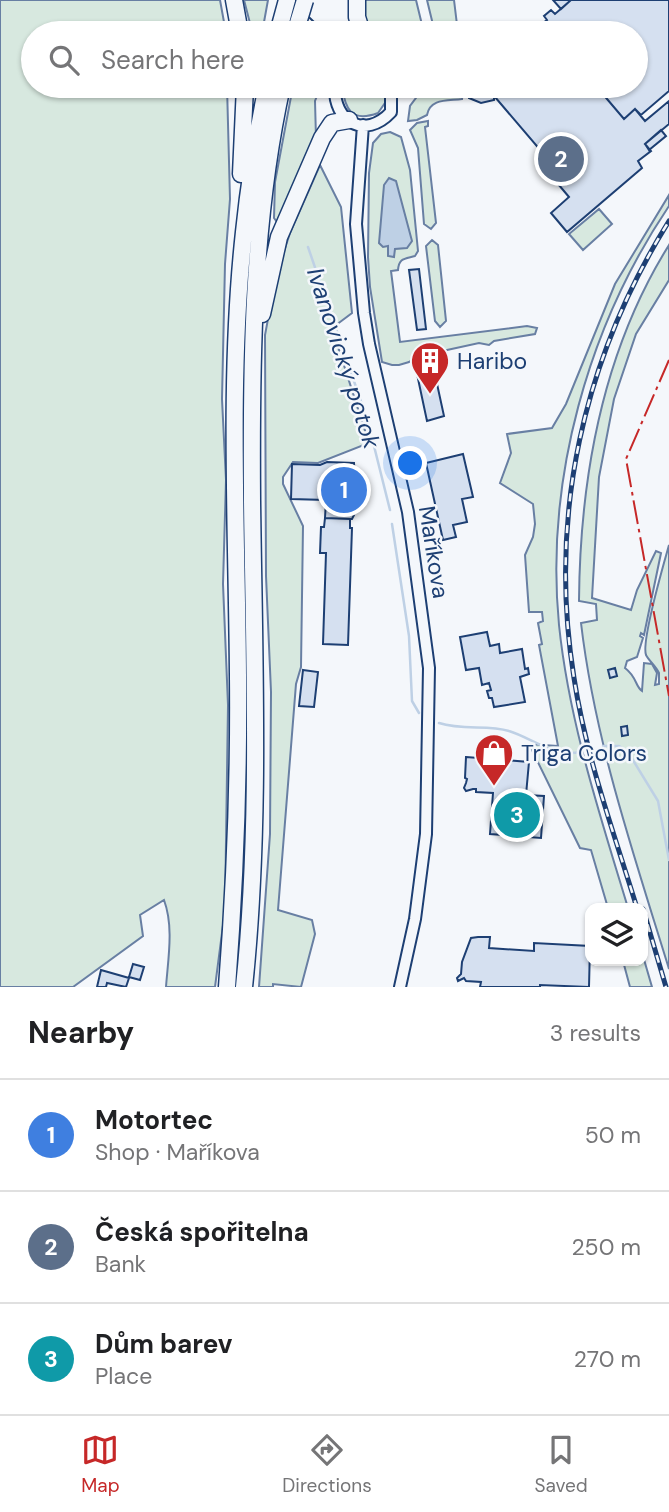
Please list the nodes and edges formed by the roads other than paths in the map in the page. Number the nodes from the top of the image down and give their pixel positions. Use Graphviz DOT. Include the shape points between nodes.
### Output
graph roads {
  1 [pos="234,0"];
  2 [pos="287,0"];
  3 [pos="305,0"];
  4 [pos="355,0"];
  5 [pos="238,21"];
  6 [pos="281,21"];
  7 [pos="299,21"];
  8 [pos="302,21"];
  9 [pos="304,21"];
  10 [pos="353,21"];
  11 [pos="358,21"];
  12 [pos="244,98"];
  13 [pos="265,98"];
  14 [pos="280,98"];
  15 [pos="336,98"];
  16 [pos="391,98"];
  17 [pos="356,123"];
  18 [pos="243,234"];
  19 [pos="253,357"];
  20 [pos="227,987"];
  21 [pos="244,987"];
  22 [pos="400,987"];
  1 -- 5 [label="highway"];
  2 -- 6 [label="highway, bridge"];
  3 -- 7 [label="highway, bridge"];
  4 -- 10 [label="highway"];
  4 -- 11 [label="highway"];
  8 -- 9 [label="street" via="297,14"];
  12 -- 18 [label="highway"];
  13 -- 18 [label="highway"];
  14 -- 19 [label="highway" via="257,259"];
  15 -- 17 [label="street" via="337,107"];
  16 -- 17 [label="street" via="391,112 377,123"];
  17 -- 19 [label="highway" via="337,121 328,127 279,237"];
  17 -- 22 [label="street, Maříkova" via="356,224 364,313 408,512 429,668 426,834"];
  18 -- 20 [label="highway" via="235,440 238,772"];
  19 -- 21 [label="highway" via="252,870"];
}
